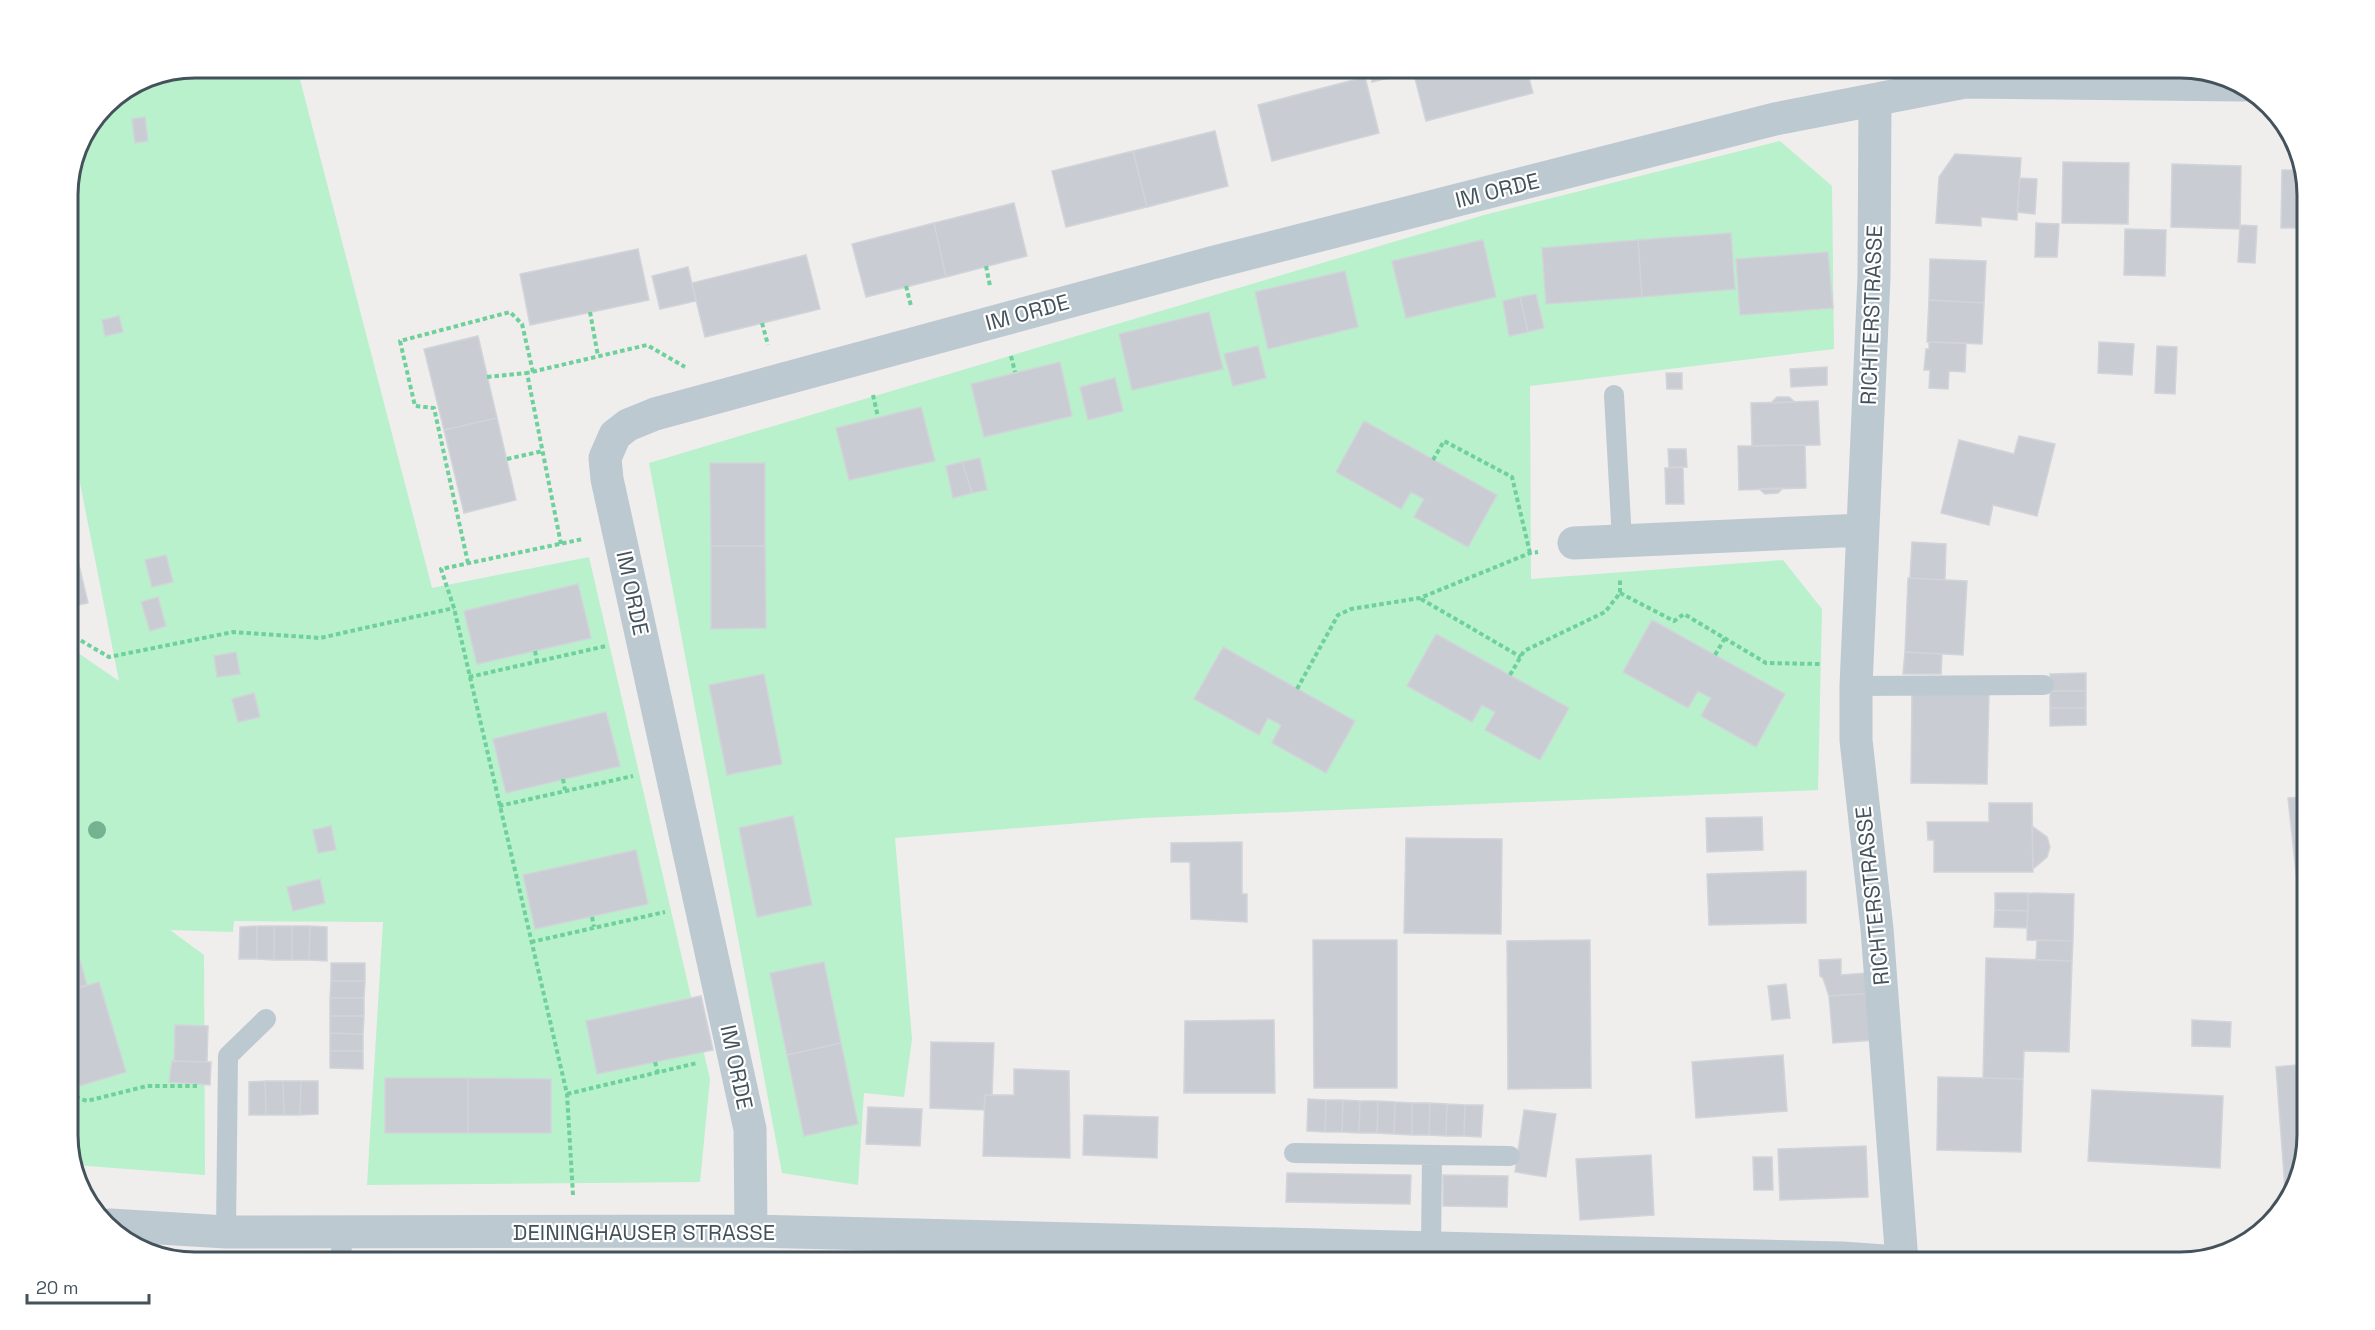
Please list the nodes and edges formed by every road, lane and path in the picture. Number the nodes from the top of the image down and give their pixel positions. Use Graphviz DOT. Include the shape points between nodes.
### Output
graph roads {
  1 [pos="2219,85"];
  2 [pos="1875,100"];
  3 [pos="590,312"];
  4 [pos="598,356"];
  5 [pos="533,372"];
  6 [pos="527,373"];
  7 [pos="487,377"];
  8 [pos="1614,396"];
  9 [pos="543,451"];
  10 [pos="507,459"];
  11 [pos="1433,459"];
  12 [pos="1862,530"];
  13 [pos="619,531"];
  14 [pos="1622,541"];
  15 [pos="1574,543"];
  16 [pos="1530,553"];
  17 [pos="468,563"];
  18 [pos="1620,593"];
  19 [pos="1420,598"];
  20 [pos="454,608"];
  21 [pos="642,638"];
  22 [pos="1725,638"];
  23 [pos="78,639"];
  24 [pos="535,651"];
  25 [pos="1715,655"];
  26 [pos="1521,657"];
  27 [pos="537,661"];
  28 [pos="1510,675"];
  29 [pos="1856,675"];
  30 [pos="469,677"];
  31 [pos="2044,685"];
  32 [pos="1297,689"];
  33 [pos="671,768"];
  34 [pos="563,779"];
  35 [pos="565,790"];
  36 [pos="499,806"];
  37 [pos="701,904"];
  38 [pos="592,917"];
  39 [pos="594,927"];
  40 [pos="531,942"];
  41 [pos="266,1019"];
  42 [pos="734,1054"];
  43 [pos="655,1062"];
  44 [pos="658,1073"];
  45 [pos="228,1086"];
  46 [pos="567,1094"];
  47 [pos="78,1098"];
  48 [pos="1294,1153"];
  49 [pos="1432,1155"];
  50 [pos="1510,1156"];
  51 [pos="122,1226"];
  52 [pos="751,1231"];
  53 [pos="226,1232"];
  54 [pos="573,1232"];
  55 [pos="342,1247"];
  56 [pos="1431,1248"];
  57 [pos="1567,1252"];
  58 [pos="1899,1252"];
  1 -- 2 [label="street, IM ORDE" via="1965,82"];
  2 -- 12 [label="street, RICHTERSTRASSE" via="1874,277"];
  2 -- 13 [label="street, IM ORDE" via="1775,119 1234,257 654,414 615,435 605,458"];
  3 -- 4 [label="path"];
  5 -- 17 [label="path" via="522,324 510,312 400,341 415,406 434,408"];
  6 -- 7 [label="path"];
  8 -- 14 [label="lane"];
  9 -- 10 [label="path"];
  11 -- 16 [label="path" via="1444,441 1512,477"];
  12 -- 14 [label="street"];
  12 -- 29 [label="street, RICHTERSTRASSE"];
  13 -- 17 [label="path"];
  13 -- 21 [label="street, IM ORDE"];
  14 -- 15 [label="street"];
  14 -- 18 [label="path"];
  15 -- 16 [label="path" via="1568,550"];
  16 -- 19 [label="path"];
  17 -- 20 [label="path" via="441,568"];
  18 -- 22 [label="path" via="1674,621 1684,614"];
  18 -- 26 [label="path" via="1605,612 1524,651"];
  19 -- 26 [label="path"];
  19 -- 32 [label="path" via="1351,609 1338,615"];
  20 -- 23 [label="path" via="320,639 233,632 109,657"];
  20 -- 30 [label="path"];
  21 -- 27 [label="path"];
  21 -- 33 [label="street, IM ORDE"];
  22 -- 25 [label="path"];
  22 -- 29 [label="path" via="1766,663"];
  24 -- 27 [label="path"];
  26 -- 28 [label="path"];
  27 -- 30 [label="path"];
  29 -- 31 [label="lane"];
  29 -- 58 [label="street, RICHTERSTRASSE" via="1856,740 1877,929"];
  30 -- 36 [label="path"];
  33 -- 35 [label="path"];
  33 -- 37 [label="street, IM ORDE"];
  34 -- 35 [label="path"];
  35 -- 36 [label="path"];
  36 -- 40 [label="path"];
  37 -- 39 [label="path"];
  37 -- 42 [label="street, IM ORDE"];
  38 -- 39 [label="path"];
  39 -- 40 [label="path"];
  40 -- 46 [label="path"];
  41 -- 45 [label="lane" via="228,1056"];
  42 -- 44 [label="path"];
  42 -- 52 [label="street, IM ORDE" via="750,1129"];
  43 -- 44 [label="path"];
  44 -- 46 [label="path"];
  45 -- 47 [label="path" via="147,1086 87,1101"];
  45 -- 53 [label="lane"];
  46 -- 54 [label="path"];
  48 -- 49 [label="lane"];
  49 -- 50 [label="lane"];
  49 -- 56 [label="lane"];
  51 -- 53 [label="street, DEININGHAUSER STRASSE"];
  52 -- 54 [label="street, DEININGHAUSER STRASSE"];
  52 -- 56 [label="street, DEININGHAUSER STRASSE"];
  53 -- 55 [label="street, DEININGHAUSER STRASSE"];
  54 -- 55 [label="street, DEININGHAUSER STRASSE"];
  56 -- 57 [label="street, DEININGHAUSER STRASSE"];
}
